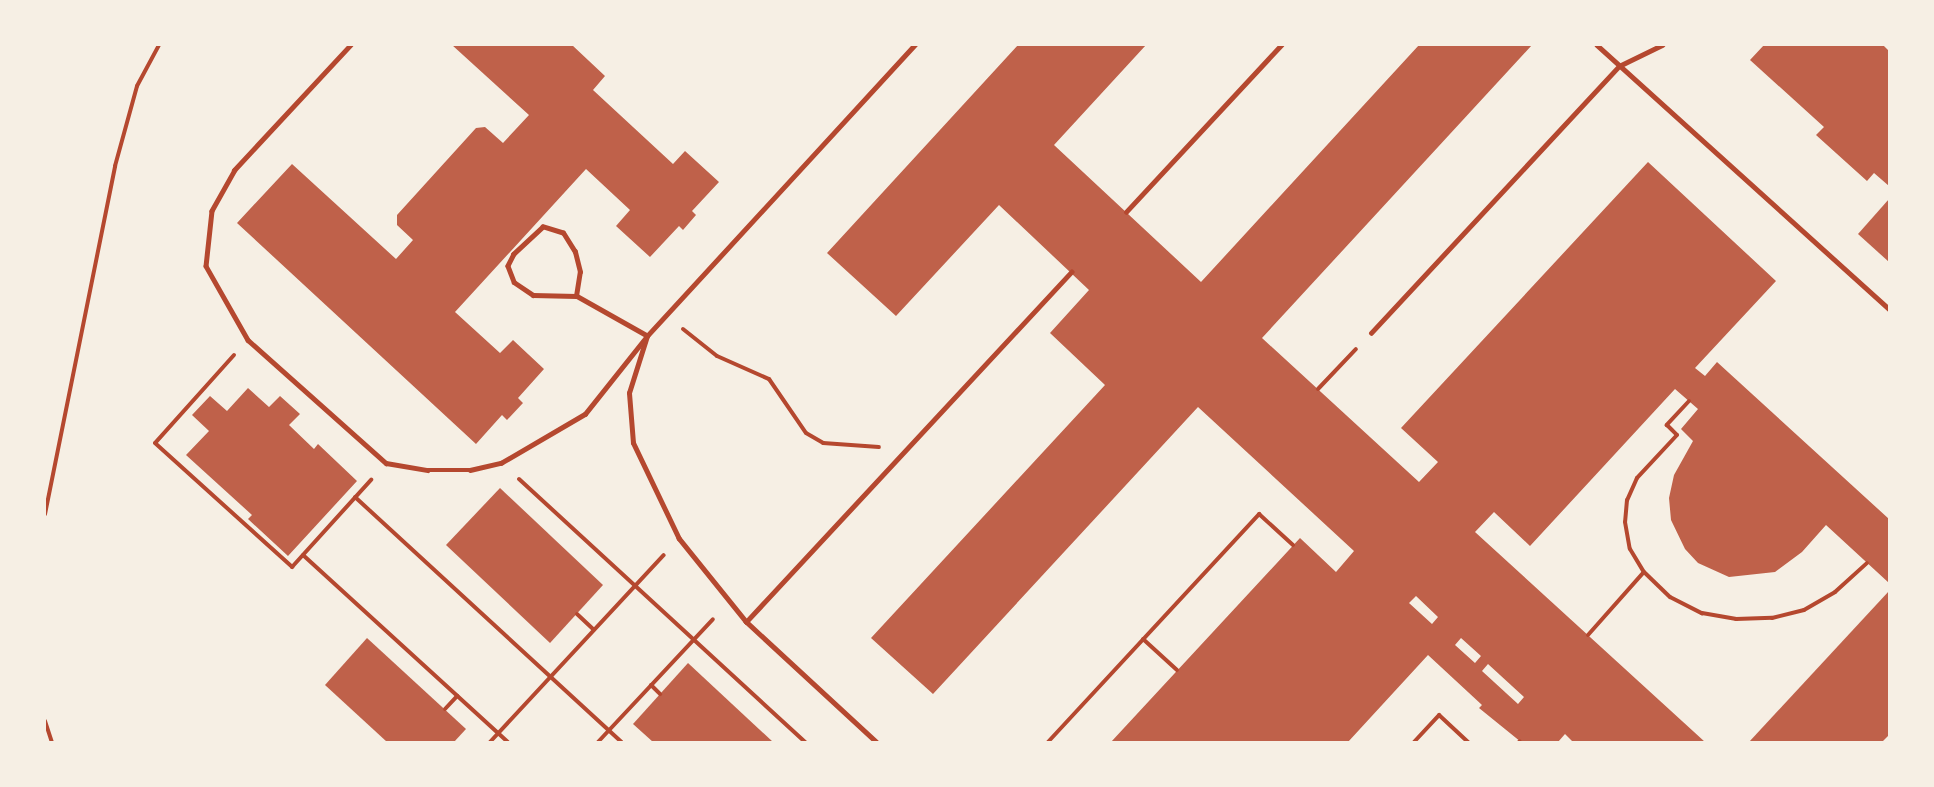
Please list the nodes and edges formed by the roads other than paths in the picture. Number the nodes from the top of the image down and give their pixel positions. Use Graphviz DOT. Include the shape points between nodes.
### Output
graph roads {
  1 [pos="351,45"];
  2 [pos="915,45"];
  3 [pos="1281,45"];
  4 [pos="1597,45"];
  5 [pos="1662,45"];
  6 [pos="1619,66"];
  7 [pos="1126,212"];
  8 [pos="1071,272"];
  9 [pos="576,296"];
  10 [pos="1889,309"];
  11 [pos="1371,333"];
  12 [pos="647,336"];
  13 [pos="746,622"];
  14 [pos="876,742"];
  1 -- 12 [label="lane" via="235,170 212,211 206,266 248,340 386,463 427,470 470,470 501,463 585,414"];
  2 -- 12 [label="lane"];
  3 -- 7 [label="lane"];
  4 -- 6 [label="lane"];
  5 -- 6 [label="lane"];
  6 -- 10 [label="lane"];
  6 -- 11 [label="lane"];
  8 -- 13 [label="lane"];
  9 -- 9 [label="lane" via="580,272 575,252 563,233 543,227 533,233 511,260 508,266 514,282 533,295"];
  9 -- 12 [label="lane"];
  12 -- 13 [label="lane" via="629,393 633,443 679,539"];
  13 -- 14 [label="lane"];
}
